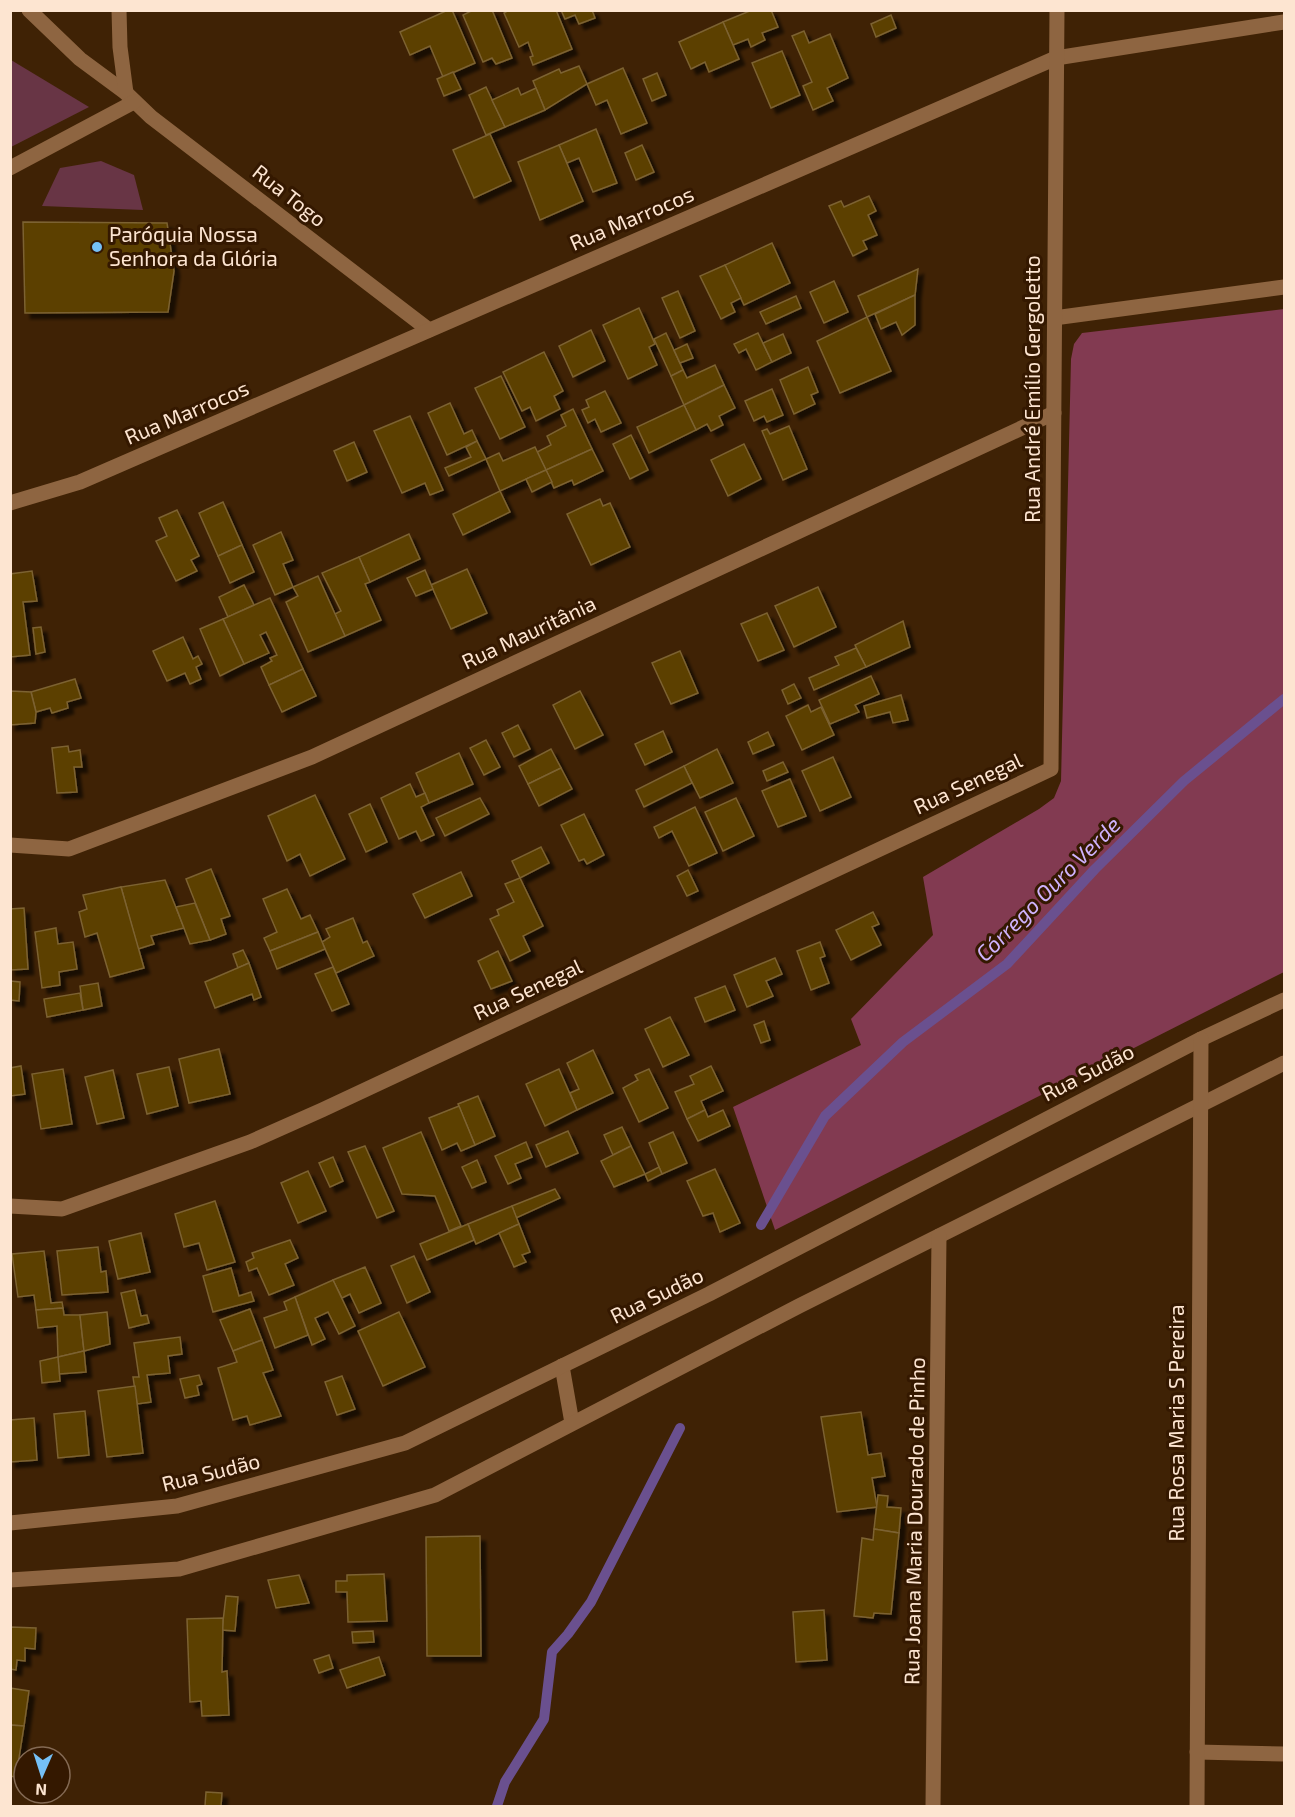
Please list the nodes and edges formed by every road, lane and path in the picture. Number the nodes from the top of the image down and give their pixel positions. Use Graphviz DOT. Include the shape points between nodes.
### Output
graph roads {
  1 [pos="29,10"];
  2 [pos="119,10"];
  3 [pos="1057,10"];
  4 [pos="1284,22"];
  5 [pos="1056,58"];
  6 [pos="130,98"];
  7 [pos="10,168"];
  8 [pos="1284,286"];
  9 [pos="1054,318"];
  10 [pos="429,330"];
  11 [pos="1054,413"];
  12 [pos="10,503"];
  13 [pos="1051,769"];
  14 [pos="10,845"];
  15 [pos="1284,1000"];
  16 [pos="1201,1039"];
  17 [pos="1284,1063"];
  18 [pos="1199,1105"];
  19 [pos="10,1206"];
  20 [pos="939,1236"];
  21 [pos="562,1366"];
  22 [pos="572,1423"];
  23 [pos="10,1523"];
  24 [pos="10,1580"];
  25 [pos="1197,1752"];
  26 [pos="1284,1754"];
  27 [pos="933,1806"];
  28 [pos="1197,1806"];
  1 -- 6 [label="street, Rua Togo" via="80,59"];
  2 -- 6 [label="street" via="120,47"];
  3 -- 5 [label="street, Rua André Emílio Gergoletto"];
  4 -- 5 [label="street, Rua Marrocos"];
  5 -- 9 [label="street, Rua André Emílio Gergoletto"];
  5 -- 10 [label="street, Rua Marrocos"];
  6 -- 7 [label="street"];
  6 -- 10 [label="street, Rua Togo"];
  8 -- 9 [label="street"];
  9 -- 11 [label="street, Rua André Emílio Gergoletto"];
  10 -- 12 [label="street, Rua Marrocos" via="80,482"];
  11 -- 13 [label="street, Rua André Emílio Gergoletto"];
  11 -- 14 [label="street, Rua Mauritânia" via="312,757 69,849"];
  13 -- 19 [label="street, Rua Senegal" via="250,1142 62,1209"];
  15 -- 16 [label="street, Rua Sudão"];
  16 -- 18 [label="street, Rua Rosa Maria S Pereira"];
  16 -- 21 [label="street, Rua Sudão"];
  17 -- 18 [label="street"];
  18 -- 20 [label="street"];
  18 -- 25 [label="street, Rua Rosa Maria S Pereira"];
  20 -- 22 [label="street"];
  20 -- 27 [label="street, Rua Joana Maria Dourado de Pinho"];
  21 -- 22 [label="street"];
  21 -- 23 [label="street, Rua Sudão" via="405,1443 177,1506"];
  22 -- 24 [label="street" via="435,1494 179,1569"];
  25 -- 26 [label="street"];
  25 -- 28 [label="street, Rua Rosa Maria S Pereira"];
}
